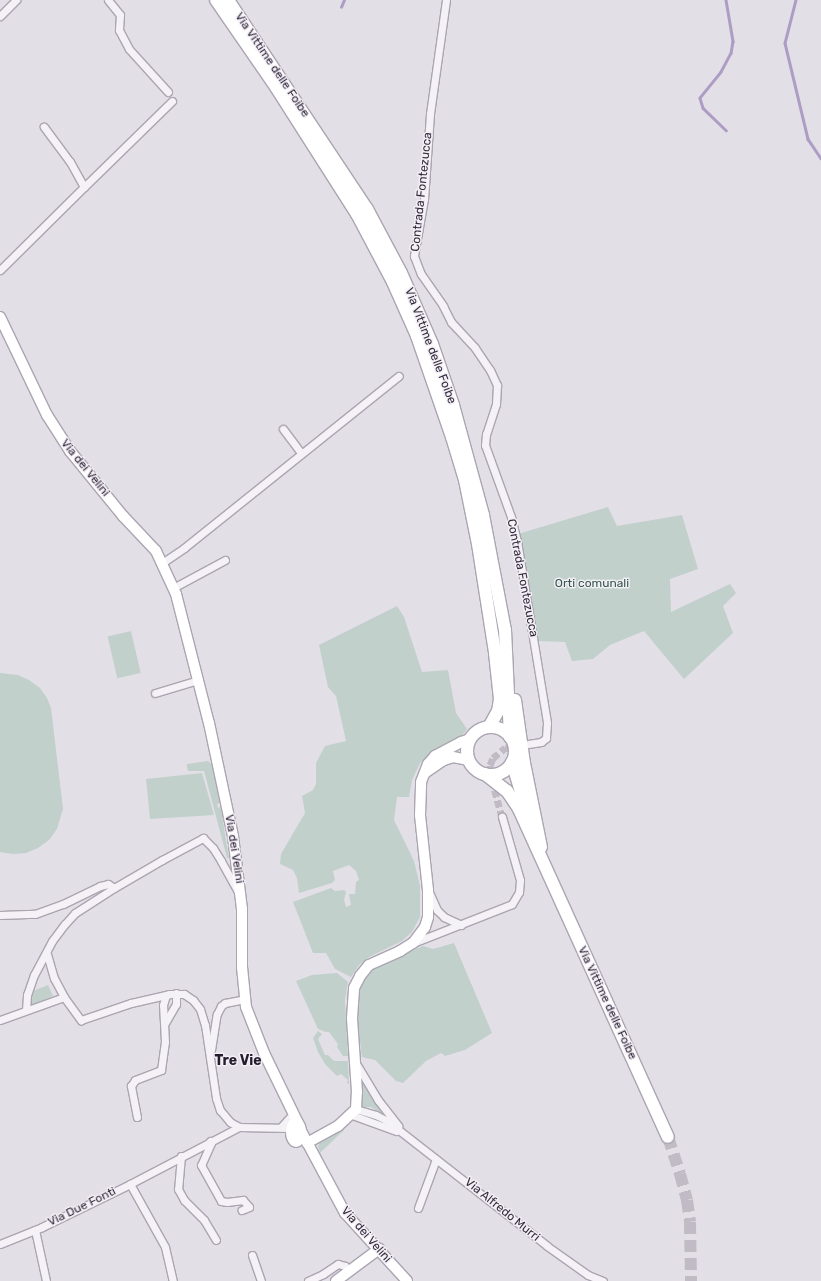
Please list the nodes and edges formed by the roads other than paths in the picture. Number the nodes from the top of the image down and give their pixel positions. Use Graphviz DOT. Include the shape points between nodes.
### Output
graph roads {
  1 [pos="16,0"];
  2 [pos="108,0"];
  3 [pos="216,0"];
  4 [pos="228,0"];
  5 [pos="446,0"];
  6 [pos="0,16"];
  7 [pos="168,92"];
  8 [pos="172,102"];
  9 [pos="44,127"];
  10 [pos="84,187"];
  11 [pos="0,270"];
  12 [pos="0,317"];
  13 [pos="399,376"];
  14 [pos="283,429"];
  15 [pos="301,453"];
  16 [pos="225,560"];
  17 [pos="162,563"];
  18 [pos="173,588"];
  19 [pos="505,630"];
  20 [pos="198,680"];
  21 [pos="155,693"];
  22 [pos="489,727"];
  23 [pos="510,737"];
  24 [pos="470,739"];
  25 [pos="528,744"];
  26 [pos="468,760"];
  27 [pos="512,762"];
  28 [pos="424,773"];
  29 [pos="484,774"];
  30 [pos="502,817"];
  31 [pos="545,870"];
  32 [pos="114,888"];
  33 [pos="428,890"];
  34 [pos="241,899"];
  35 [pos="0,915"];
  36 [pos="461,925"];
  37 [pos="413,943"];
  38 [pos="46,954"];
  39 [pos="176,993"];
  40 [pos="166,995"];
  41 [pos="64,997"];
  42 [pos="245,999"];
  43 [pos="26,1010"];
  44 [pos="0,1020"];
  45 [pos="165,1023"];
  46 [pos="210,1060"];
  47 [pos="355,1062"];
  48 [pos="354,1112"];
  49 [pos="137,1118"];
  50 [pos="292,1125"];
  51 [pos="239,1127"];
  52 [pos="404,1134"];
  53 [pos="668,1137"];
  54 [pos="210,1141"];
  55 [pos="307,1143"];
  56 [pos="181,1156"];
  57 [pos="436,1159"];
  58 [pos="130,1184"];
  59 [pos="418,1208"];
  60 [pos="242,1210"];
  61 [pos="35,1230"];
  62 [pos="216,1240"];
  63 [pos="0,1244"];
  64 [pos="379,1249"];
  65 [pos="252,1255"];
  66 [pos="349,1272"];
  67 [pos="46,1281"];
  68 [pos="173,1281"];
  69 [pos="260,1281"];
  70 [pos="308,1281"];
  71 [pos="336,1281"];
  72 [pos="407,1281"];
  73 [pos="603,1281"];
  1 -- 6 [label="street"];
  2 -- 7 [label="street" via="120,15 119,30 129,49"];
  3 -- 22 [label="main road, Via Vittime delle Foibe" via="276,87 357,214 393,282 417,336 465,480 478,544 499,694 498,711"];
  4 -- 19 [label="main road, Via Vittime delle Foibe" via="367,209 401,273 432,344 453,405 483,515"];
  5 -- 25 [label="street, Contrada Fontezucca" via="430,114 424,199 414,256 421,274 451,322 475,348 497,385 496,404 485,445 511,516 517,541 547,723 546,738 541,742"];
  8 -- 10 [label="street"];
  9 -- 10 [label="street" via="70,162"];
  10 -- 11 [label="street"];
  12 -- 17 [label="street, Via dei Velini" via="47,415 70,451 123,516 156,551"];
  13 -- 15 [label="street"];
  14 -- 15 [label="street"];
  15 -- 17 [label="street"];
  16 -- 18 [label="street"];
  17 -- 18 [label="street, Via dei Velini"];
  18 -- 20 [label="street, Via dei Velini"];
  19 -- 23 [label="main road, Via Vittime delle Foibe"];
  19 -- 31 [label="main road" via="523,756"];
  20 -- 21 [label="street"];
  20 -- 34 [label="street, Via dei Velini" via="227,803"];
  22 -- 23 [label="main road" via="497,728"];
  22 -- 24 [label="main road" via="481,729"];
  23 -- 27 [label="main road" via="515,749"];
  24 -- 26 [label="main road" via="467,746"];
  24 -- 28 [label="street" via="435,756"];
  26 -- 28 [label="street" via="448,759"];
  26 -- 29 [label="main road"];
  27 -- 29 [label="main road" via="500,773"];
  27 -- 31 [label="main road, Via Vittime delle Foibe"];
  28 -- 33 [label="street" via="420,790 420,815"];
  29 -- 31 [label="main road, Via Vittime delle Foibe" via="498,783 514,800"];
  30 -- 36 [label="street" via="520,880 519,892 512,904"];
  31 -- 53 [label="main road, Via Vittime delle Foibe"];
  32 -- 34 [label="street" via="203,838 213,848"];
  32 -- 35 [label="street" via="108,884 100,886 35,914"];
  32 -- 38 [label="street" via="75,913 64,924"];
  33 -- 36 [label="street" via="437,910 444,917"];
  33 -- 37 [label="street" via="428,917 425,927"];
  34 -- 42 [label="street, Via dei Velini"];
  36 -- 37 [label="street"];
  37 -- 47 [label="street" via="369,965 356,982 352,1012"];
  38 -- 41 [label="street"];
  38 -- 43 [label="street" via="27,994"];
  39 -- 40 [label="street"];
  39 -- 45 [label="street" via="176,1004"];
  39 -- 46 [label="street" via="184,994 200,1009"];
  40 -- 41 [label="street" via="131,1003 81,1020"];
  40 -- 45 [label="street" via="162,1006"];
  41 -- 43 [label="street"];
  42 -- 46 [label="street" via="221,1006 217,1014"];
  42 -- 50 [label="street, Via dei Velini" via="257,1038 289,1107"];
  43 -- 44 [label="street"];
  45 -- 49 [label="street" via="161,1070 135,1080 131,1086"];
  46 -- 51 [label="street" via="220,1110 230,1122"];
  47 -- 48 [label="street" via="357,1102"];
  47 -- 52 [label="street" via="378,1100"];
  48 -- 52 [label="street"];
  48 -- 55 [label="street" via="338,1126"];
  50 -- 51 [label="street, Via Due Fonti"];
  50 -- 55 [label="street, Via dei Velini"];
  51 -- 54 [label="street, Via Due Fonti"];
  52 -- 57 [label="street, Via Alfredo Murri"];
  54 -- 56 [label="street, Via Due Fonti"];
  54 -- 60 [label="street" via="201,1165 220,1201 243,1200 249,1207"];
  55 -- 64 [label="street, Via dei Velini" via="345,1212"];
  56 -- 58 [label="street, Via Due Fonti"];
  56 -- 62 [label="street" via="178,1189 184,1200 204,1220"];
  57 -- 59 [label="street"];
  57 -- 73 [label="street, Via Alfredo Murri" via="564,1259 588,1275"];
  58 -- 61 [label="street, Via Due Fonti"];
  58 -- 68 [label="street, Via Due Fonti" via="165,1247"];
  61 -- 63 [label="street, Via Due Fonti"];
  61 -- 67 [label="street, Via Due Fonti"];
  64 -- 66 [label="street"];
  64 -- 72 [label="street, Via dei Velini"];
  65 -- 69 [label="street"];
  66 -- 70 [label="street" via="345,1266 338,1264"];
  66 -- 71 [label="street"];
}
